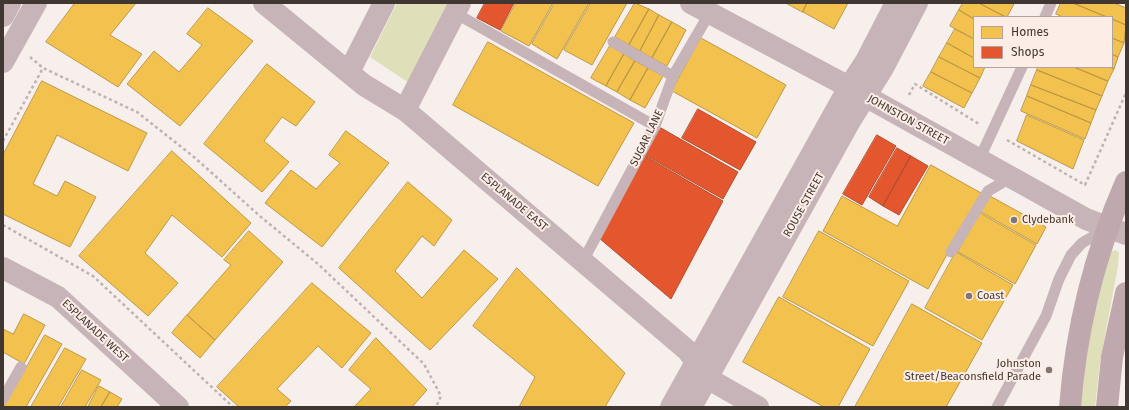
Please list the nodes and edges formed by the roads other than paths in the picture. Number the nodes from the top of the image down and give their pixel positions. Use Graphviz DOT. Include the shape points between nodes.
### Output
graph roads {
  1 [pos="10,3"];
  2 [pos="36,3"];
  3 [pos="264,3"];
  4 [pos="384,3"];
  5 [pos="691,3"];
  6 [pos="896,3"];
  7 [pos="917,3"];
  8 [pos="1051,3"];
  9 [pos="458,8"];
  10 [pos="709,14"];
  11 [pos="3,16"];
  12 [pos="1045,16"];
  13 [pos="613,42"];
  14 [pos="8,53"];
  15 [pos="1022,68"];
  16 [pos="348,72"];
  17 [pos="673,76"];
  18 [pos="856,92"];
  19 [pos="406,110"];
  20 [pos="655,126"];
  21 [pos="979,160"];
  22 [pos="1012,177"];
  23 [pos="1126,182"];
  24 [pos="1117,231"];
  25 [pos="951,252"];
  26 [pos="583,261"];
  27 [pos="3,268"];
  28 [pos="1126,293"];
  29 [pos="21,367"];
  30 [pos="701,370"];
  31 [pos="3,399"];
  32 [pos="178,407"];
  33 [pos="671,407"];
  34 [pos="691,407"];
  35 [pos="758,407"];
  36 [pos="997,407"];
  37 [pos="1070,407"];
  38 [pos="1107,407"];
  1 -- 11 [label="street"];
  2 -- 14 [label="street"];
  3 -- 16 [label="street, ESPLANADE EAST"];
  4 -- 16 [label="street"];
  5 -- 10 [label="street, JOHNSTON STREET"];
  6 -- 18 [label="street, ROUSE STREET" via="866,61"];
  7 -- 18 [label="street, ROUSE STREET" via="883,68"];
  8 -- 12 [label="lane"];
  9 -- 19 [label="street"];
  9 -- 20 [label="lane"];
  10 -- 17 [label="lane, SUGAR LANE"];
  10 -- 18 [label="street, JOHNSTON STREET"];
  13 -- 17 [label="lane"];
  15 -- 21 [label="lane"];
  16 -- 19 [label="street, ESPLANADE EAST" via="368,88"];
  17 -- 20 [label="lane, SUGAR LANE"];
  18 -- 21 [label="street, JOHNSTON STREET"];
  18 -- 30 [label="street, ROUSE STREET"];
  19 -- 26 [label="street, ESPLANADE EAST"];
  20 -- 26 [label="lane, SUGAR LANE"];
  21 -- 22 [label="street, JOHNSTON STREET"];
  22 -- 24 [label="street, JOHNSTON STREET" via="1086,219"];
  22 -- 25 [label="lane" via="988,191"];
  23 -- 24 [label="main road"];
  24 -- 36 [label="lane" via="1082,243 1071,255 1059,279 1046,316"];
  24 -- 37 [label="main road" via="1083,314"];
  26 -- 30 [label="street, ESPLANADE EAST" via="688,351"];
  27 -- 32 [label="street, ESPLANADE WEST" via="58,297"];
  28 -- 38 [label="main road" via="1112,357"];
  29 -- 31 [label="lane"];
  30 -- 33 [label="street, ROUSE STREET"];
  30 -- 34 [label="street, ROUSE STREET"];
  30 -- 35 [label="street, ESPLANADE EAST"];
}
